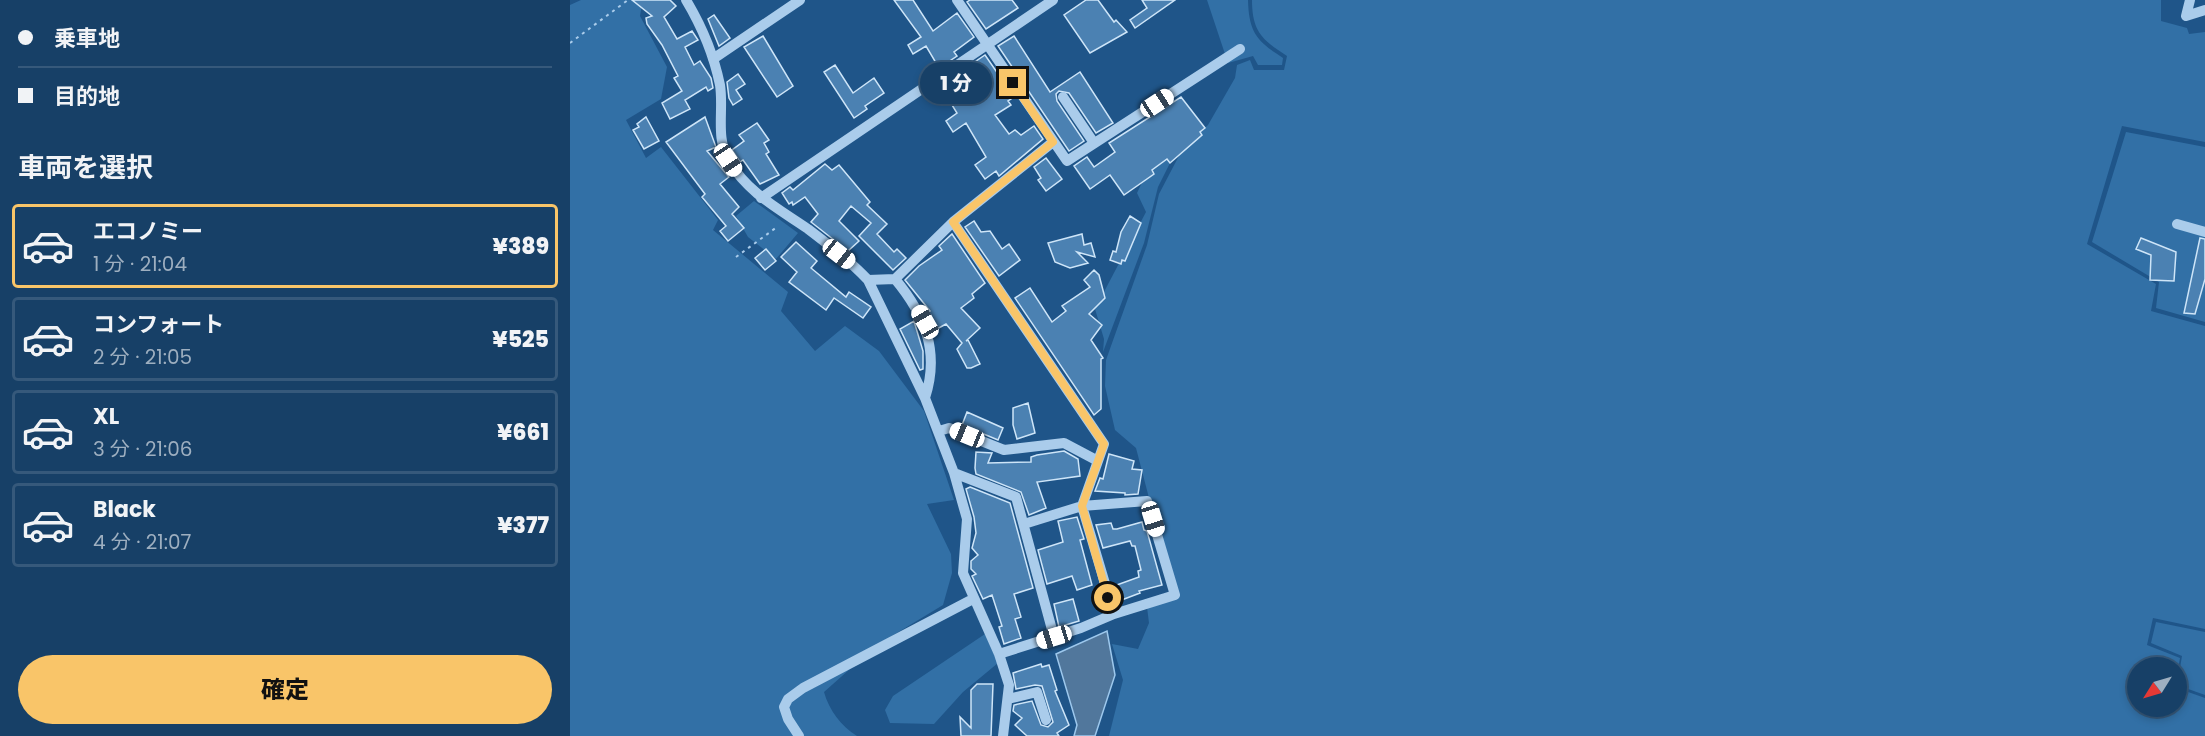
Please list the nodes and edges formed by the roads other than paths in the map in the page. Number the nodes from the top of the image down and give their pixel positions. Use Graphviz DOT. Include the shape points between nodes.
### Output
graph roads {
  1 [pos="686,0"];
  2 [pos="800,0"];
  3 [pos="957,0"];
  4 [pos="1053,0"];
  5 [pos="2190,0"];
  6 [pos="2205,10"];
  7 [pos="987,45"];
  8 [pos="1240,49"];
  9 [pos="712,59"];
  10 [pos="1063,97"];
  11 [pos="1053,142"];
  12 [pos="1094,144"];
  13 [pos="761,198"];
  14 [pos="953,222"];
  15 [pos="2177,224"];
  16 [pos="2205,232"];
  17 [pos="895,279"];
  18 [pos="868,280"];
  19 [pos="925,398"];
  20 [pos="939,431"];
  21 [pos="1098,461"];
  22 [pos="954,473"];
  23 [pos="1082,506"];
  24 [pos="1024,524"];
  25 [pos="973,599"];
  26 [pos="1114,614"];
  27 [pos="1054,637"];
  28 [pos="999,654"];
  29 [pos="1008,699"];
  30 [pos="1046,720"];
  31 [pos="799,736"];
  32 [pos="1003,736"];
  1 -- 9 [label="street"];
  2 -- 9 [label="street"];
  3 -- 7 [label="street"];
  4 -- 7 [label="street"];
  5 -- 6 [label="street" via="2186,16"];
  7 -- 11 [label="street"];
  7 -- 13 [label="street"];
  8 -- 12 [label="street"];
  9 -- 13 [label="street" via="720,86 722,144 738,174"];
  10 -- 12 [label="street"];
  11 -- 12 [label="street" via="1067,161"];
  11 -- 14 [label="street"];
  13 -- 18 [label="street" via="808,229"];
  14 -- 17 [label="street"];
  14 -- 21 [label="street" via="1104,444"];
  15 -- 16 [label="street"];
  17 -- 18 [label="street"];
  17 -- 19 [label="street" via="925,322 932,378"];
  18 -- 19 [label="street"];
  19 -- 20 [label="street"];
  20 -- 21 [label="street" via="949,428 1004,450 1064,443"];
  20 -- 22 [label="street"];
  21 -- 23 [label="street"];
  22 -- 24 [label="street" via="1016,497"];
  22 -- 25 [label="street" via="967,519 963,573"];
  23 -- 24 [label="street"];
  23 -- 26 [label="street"];
  23 -- 26 [label="street" via="1147,501 1172,584 1175,595"];
  24 -- 27 [label="street"];
  25 -- 28 [label="street"];
  25 -- 31 [label="street" via="788,699 784,706"];
  26 -- 27 [label="street"];
  27 -- 28 [label="street"];
  28 -- 29 [label="street" via="1009,686"];
  29 -- 30 [label="street" via="1037,692"];
  29 -- 32 [label="street"];
}
